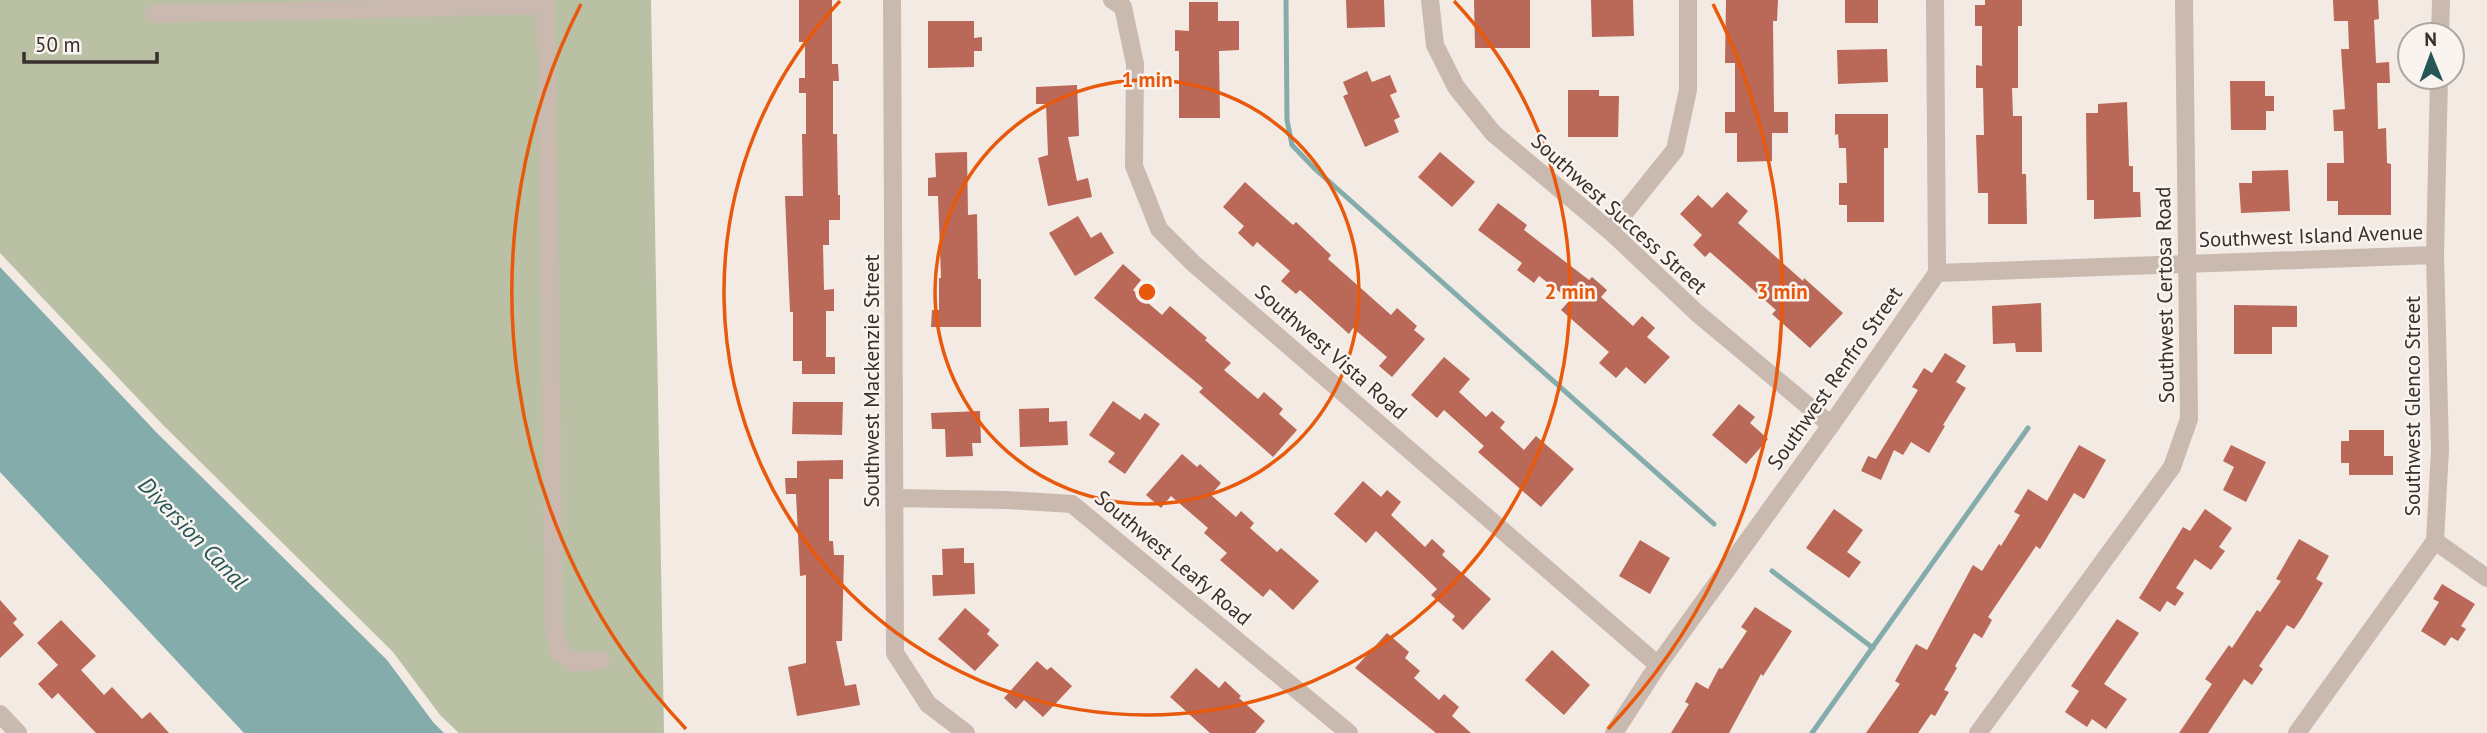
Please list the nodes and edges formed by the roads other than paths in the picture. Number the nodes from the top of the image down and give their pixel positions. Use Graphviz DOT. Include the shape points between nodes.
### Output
graph roads {
  1 [pos="892,0"];
  2 [pos="1112,0"];
  3 [pos="1430,0"];
  4 [pos="1688,0"];
  5 [pos="1935,0"];
  6 [pos="2184,0"];
  7 [pos="2441,0"];
  8 [pos="546,2"];
  9 [pos="154,14"];
  10 [pos="2440,21"];
  11 [pos="2439,91"];
  12 [pos="1610,231"];
  13 [pos="2435,255"];
  14 [pos="2188,263"];
  15 [pos="1937,273"];
  16 [pos="1831,425"];
  17 [pos="895,498"];
  18 [pos="2435,541"];
  19 [pos="2487,578"];
  20 [pos="601,660"];
  21 [pos="1658,665"];
  22 [pos="0,714"];
  23 [pos="18,733"];
  24 [pos="967,733"];
  25 [pos="1349,733"];
  26 [pos="1614,733"];
  27 [pos="1978,733"];
  28 [pos="2297,733"];
  1 -- 17 [label="street, Southwest Mackenzie Street"];
  2 -- 21 [label="street, Southwest Vista Road" via="1123,7 1135,64 1134,166 1159,229"];
  3 -- 12 [label="street, Southwest Success Street" via="1436,45 1456,87 1493,133"];
  4 -- 12 [label="street" via="1688,90 1675,150"];
  5 -- 15 [label="street"];
  6 -- 14 [label="street, Southwest Certosa Road"];
  7 -- 10 [label="street"];
  8 -- 9 [label="street"];
  8 -- 20 [label="street" via="554,627 559,652 574,663"];
  11 -- 13 [label="street, Southwest Glenco Street"];
  12 -- 16 [label="street, Southwest Success Street" via="1697,313"];
  13 -- 14 [label="street, Southwest Island Avenue"];
  13 -- 18 [label="street, Southwest Glenco Street" via="2440,450"];
  14 -- 15 [label="street, Southwest Island Avenue"];
  14 -- 27 [label="street, Southwest Certosa Road" via="2189,419 2172,467"];
  15 -- 16 [label="street, Southwest Renfro Street"];
  16 -- 21 [label="street, Southwest Renfro Street"];
  17 -- 24 [label="street, Southwest Mackenzie Street" via="895,653 928,704"];
  17 -- 25 [label="street, Southwest Leafy Road" via="1072,504"];
  18 -- 19 [label="street"];
  18 -- 28 [label="street, Southwest Glenco Street"];
  21 -- 26 [label="street, Southwest Renfro Street"];
  22 -- 23 [label="street"];
}
